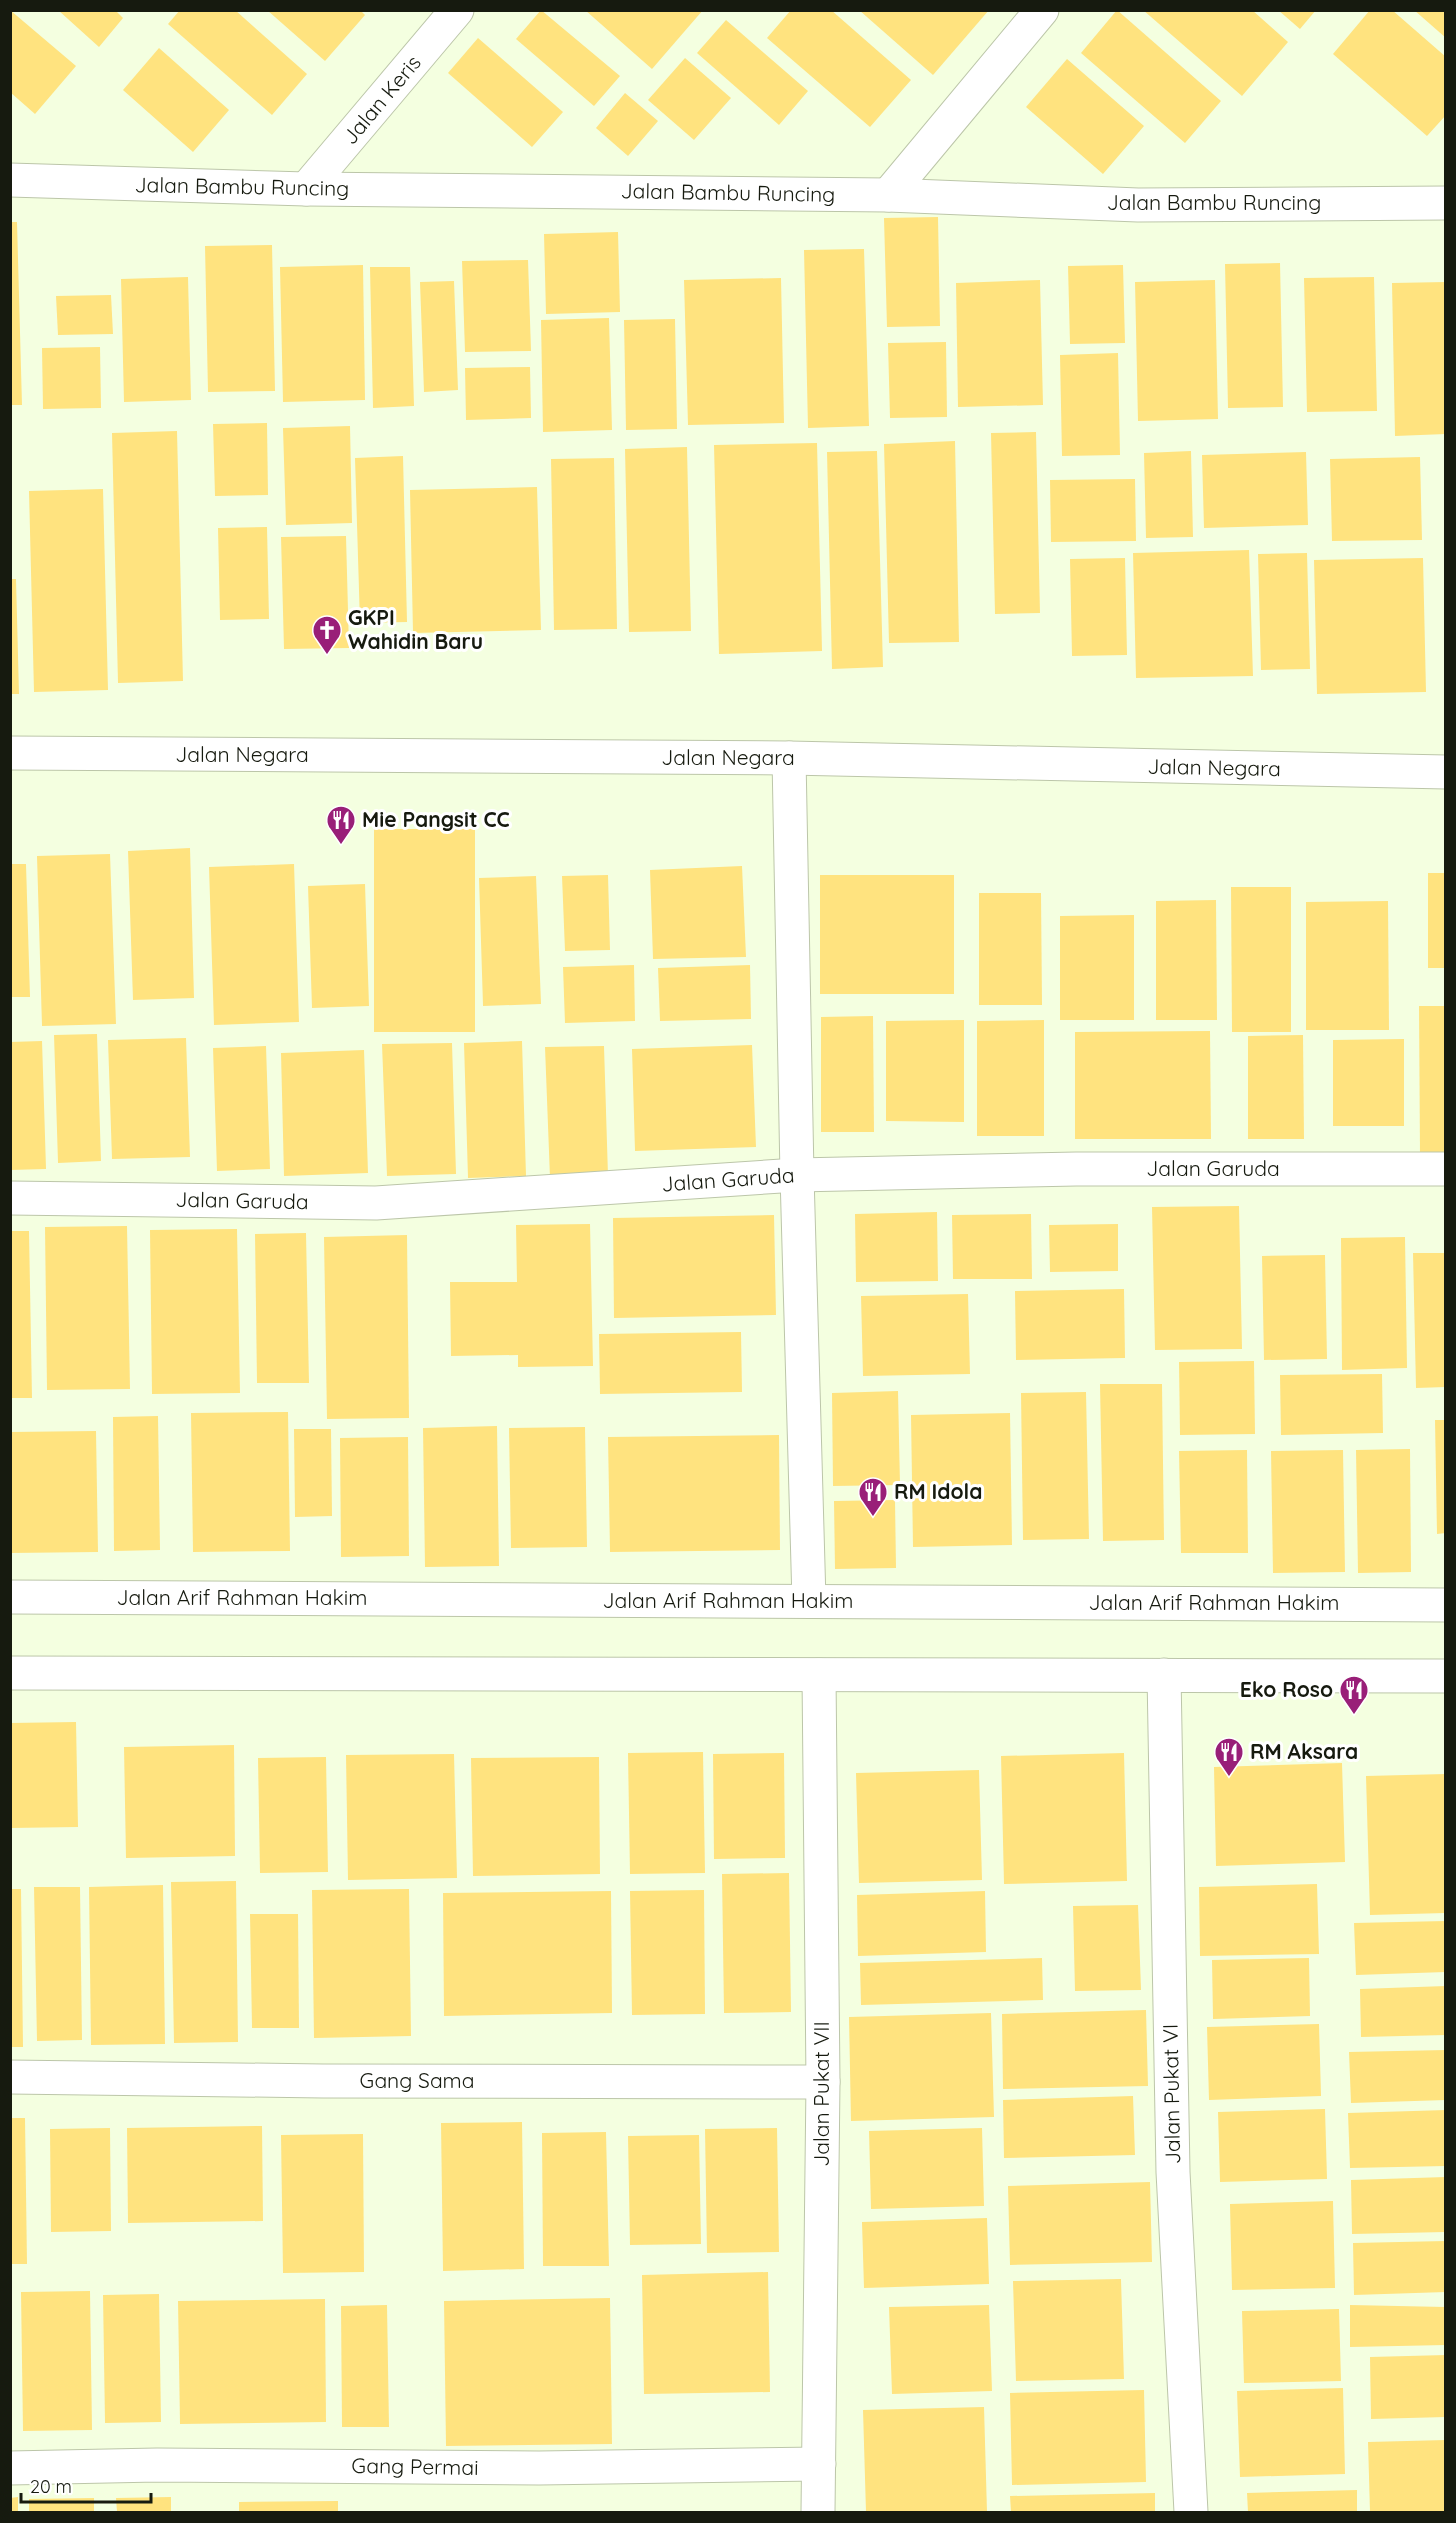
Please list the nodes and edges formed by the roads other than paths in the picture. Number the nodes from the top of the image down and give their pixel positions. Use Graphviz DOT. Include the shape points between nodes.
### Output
graph roads {
  1 [pos="457,10"];
  2 [pos="1042,10"];
  3 [pos="10,180"];
  4 [pos="306,189"];
  5 [pos="888,195"];
  6 [pos="1446,202"];
  7 [pos="10,753"];
  8 [pos="789,758"];
  9 [pos="1446,772"];
  10 [pos="1446,1169"];
  11 [pos="797,1175"];
  12 [pos="10,1198"];
  13 [pos="10,1597"];
  14 [pos="810,1601"];
  15 [pos="1446,1605"];
  16 [pos="10,1673"];
  17 [pos="819,1675"];
  18 [pos="1164,1675"];
  19 [pos="1446,1676"];
  20 [pos="10,2077"];
  21 [pos="823,2082"];
  22 [pos="819,2464"];
  23 [pos="10,2468"];
  24 [pos="818,2512"];
  25 [pos="1191,2512"];
  1 -- 4 [label="street, Jalan Keris"];
  2 -- 5 [label="street"];
  3 -- 4 [label="street, Jalan Bambu Runcing"];
  4 -- 5 [label="street, Jalan Bambu Runcing"];
  5 -- 6 [label="street, Jalan Bambu Runcing" via="1138,205"];
  7 -- 8 [label="street, Jalan Negara"];
  8 -- 9 [label="street, Jalan Negara"];
  8 -- 11 [label="street"];
  10 -- 11 [label="street, Jalan Garuda" via="1076,1169"];
  11 -- 12 [label="street, Jalan Garuda" via="376,1203"];
  11 -- 14 [label="street"];
  13 -- 14 [label="street, Jalan Arif Rahman Hakim"];
  14 -- 15 [label="street, Jalan Arif Rahman Hakim"];
  16 -- 17 [label="street"];
  17 -- 18 [label="street"];
  17 -- 21 [label="street, Jalan Pukat VII"];
  18 -- 19 [label="street"];
  18 -- 25 [label="street, Jalan Pukat VI" via="1173,2172"];
  20 -- 21 [label="street, Gang Sama"];
  21 -- 22 [label="street, Jalan Pukat VII"];
  22 -- 23 [label="street, Gang Permai"];
  22 -- 24 [label="street, Jalan Pukat VII"];
}
